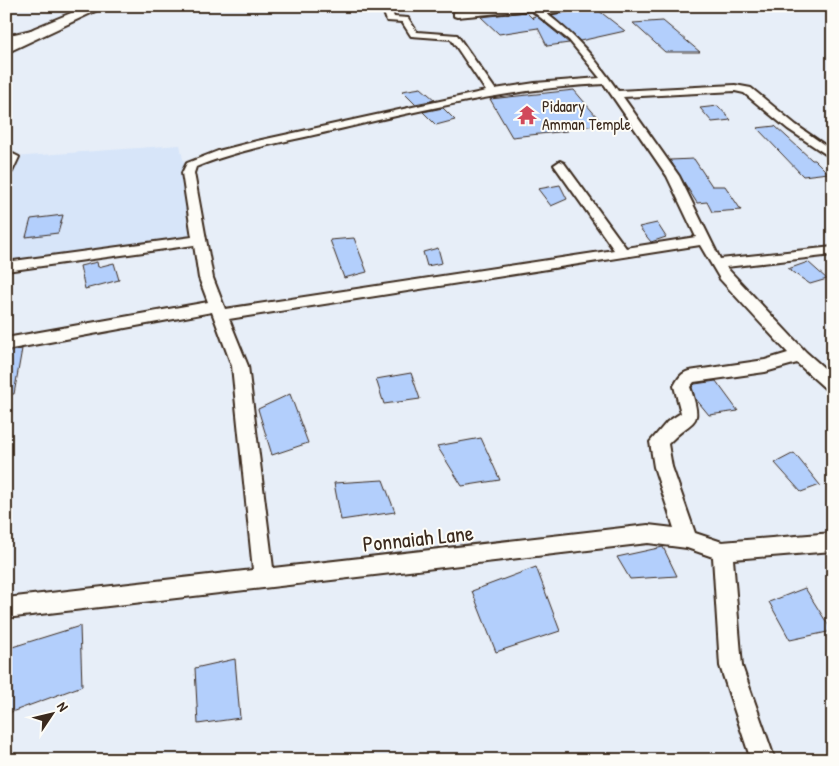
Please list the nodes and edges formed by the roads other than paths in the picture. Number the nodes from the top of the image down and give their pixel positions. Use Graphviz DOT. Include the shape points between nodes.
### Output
graph roads {
  1 [pos="100,6"];
  2 [pos="376,6"];
  3 [pos="586,6"];
  4 [pos="536,8"];
  5 [pos="457,14"];
  6 [pos="40,31"];
  7 [pos="6,39"];
  8 [pos="6,49"];
  9 [pos="606,81"];
  10 [pos="492,92"];
  11 [pos="616,94"];
  12 [pos="833,156"];
  13 [pos="13,157"];
  14 [pos="560,165"];
  15 [pos="6,172"];
  16 [pos="200,240"];
  17 [pos="704,240"];
  18 [pos="833,251"];
  19 [pos="624,254"];
  20 [pos="716,264"];
  21 [pos="6,267"];
  22 [pos="218,311"];
  23 [pos="6,344"];
  24 [pos="800,356"];
  25 [pos="833,386"];
  26 [pos="687,539"];
  27 [pos="833,542"];
  28 [pos="722,551"];
  29 [pos="264,579"];
  30 [pos="6,608"];
  31 [pos="763,760"];
  1 -- 6 [label="main road"];
  2 -- 10 [label="street" via="387,8 390,19 406,20 414,34 454,37"];
  3 -- 4 [label="street"];
  4 -- 5 [label="street"];
  4 -- 9 [label="street" via="572,38 592,59"];
  6 -- 7 [label="street"];
  6 -- 8 [label="main road"];
  9 -- 10 [label="street" via="579,81"];
  9 -- 11 [label="street"];
  10 -- 16 [label="street" via="204,159 191,166 188,173"];
  11 -- 12 [label="street" via="747,90"];
  11 -- 17 [label="street" via="673,176"];
  13 -- 15 [label="street"];
  14 -- 19 [label="street"];
  16 -- 21 [label="street"];
  16 -- 22 [label="street" via="206,278"];
  17 -- 19 [label="street"];
  17 -- 20 [label="street"];
  18 -- 20 [label="street"];
  19 -- 22 [label="street"];
  20 -- 24 [label="street"];
  22 -- 23 [label="street"];
  22 -- 29 [label="street" via="240,366"];
  24 -- 25 [label="street"];
  24 -- 26 [label="street" via="765,366 689,377 682,386 690,412 688,417 659,442 663,467"];
  26 -- 28 [label="street, Ponnaiah Lane"];
  26 -- 29 [label="street, Ponnaiah Lane" via="648,534"];
  27 -- 28 [label="street, Ponnaiah Lane"];
  28 -- 31 [label="street" via="731,666"];
  29 -- 30 [label="street, Ponnaiah Lane"];
}
